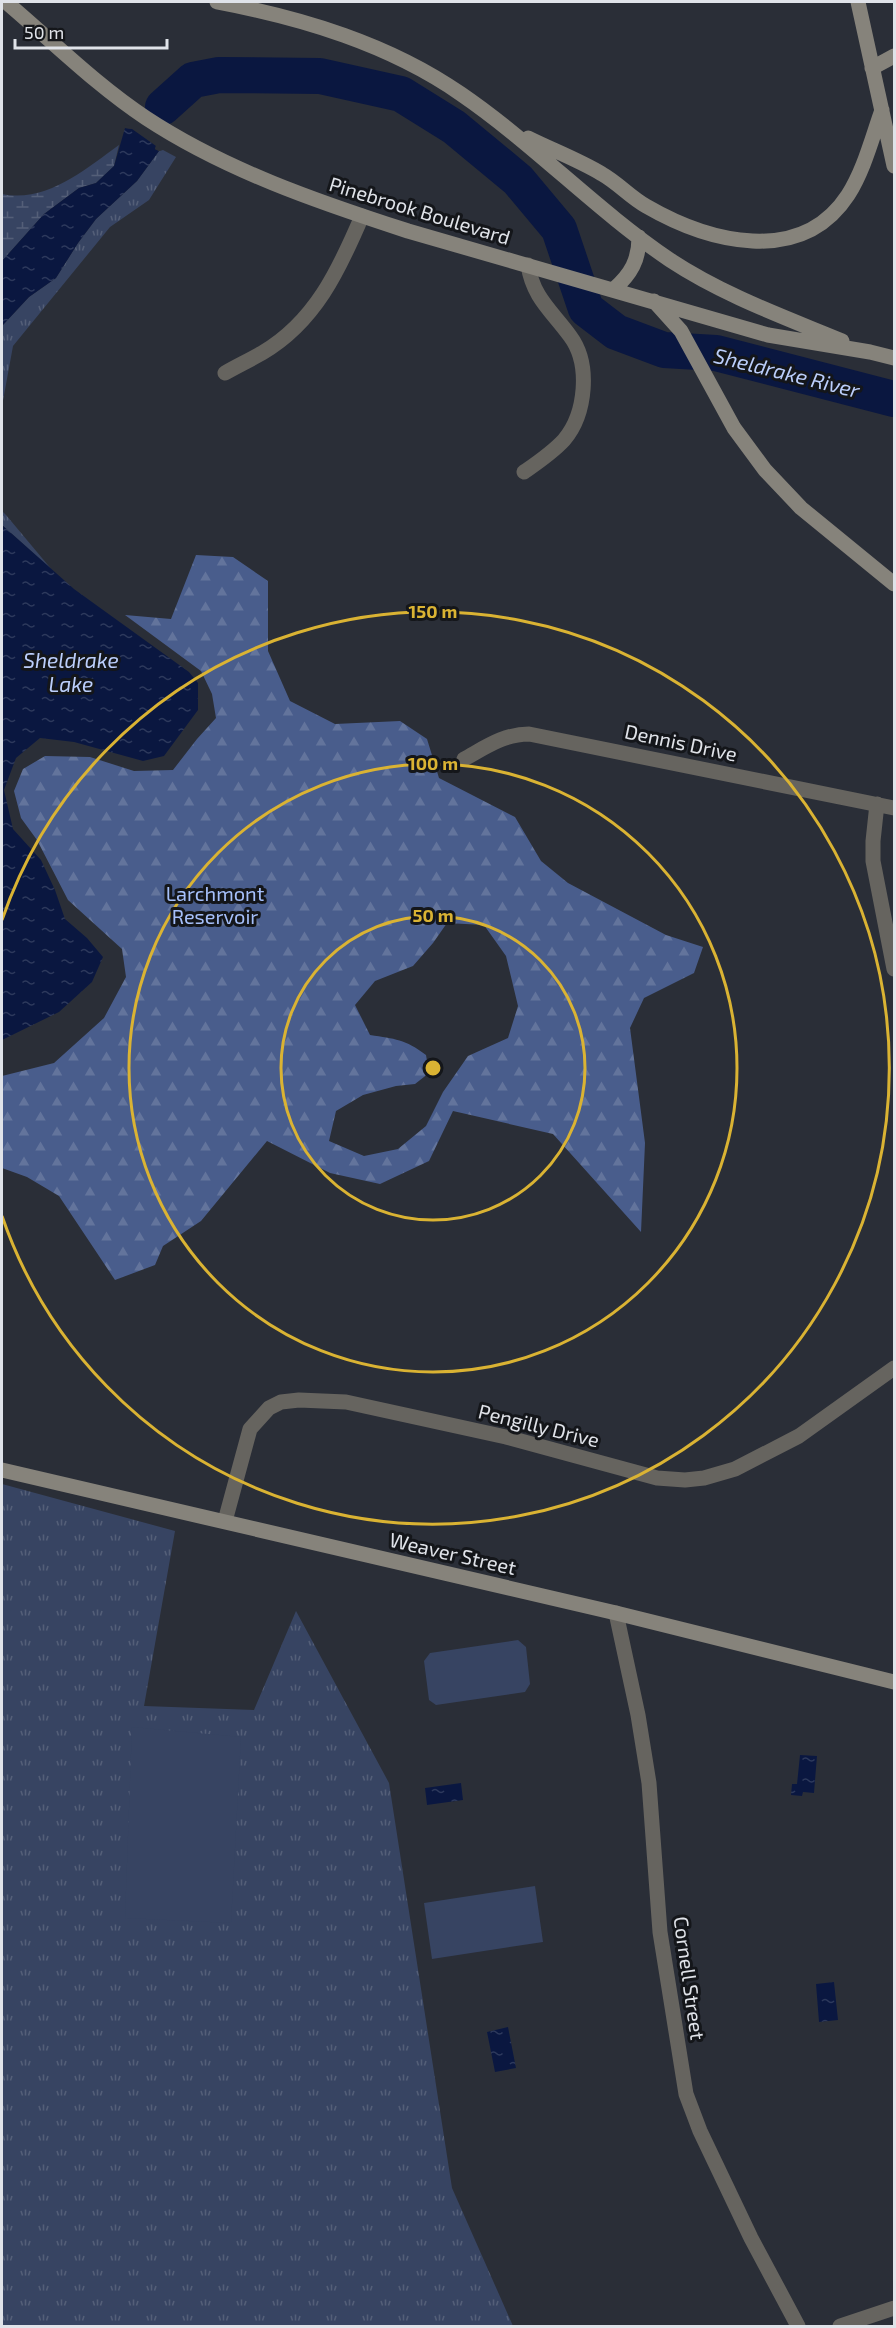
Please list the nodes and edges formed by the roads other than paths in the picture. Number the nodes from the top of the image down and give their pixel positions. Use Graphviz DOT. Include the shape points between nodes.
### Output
graph roads {
  1 [pos="6,2"];
  2 [pos="217,2"];
  3 [pos="858,2"];
  4 [pos="894,56"];
  5 [pos="872,68"];
  6 [pos="882,110"];
  7 [pos="506,127"];
  8 [pos="894,166"];
  9 [pos="362,216"];
  10 [pos="639,237"];
  11 [pos="528,265"];
  12 [pos="614,290"];
  13 [pos="654,301"];
  14 [pos="870,352"];
  15 [pos="894,358"];
  16 [pos="225,373"];
  17 [pos="524,472"];
  18 [pos="894,584"];
  19 [pos="464,759"];
  20 [pos="877,804"];
  21 [pos="894,808"];
  22 [pos="894,969"];
  23 [pos="894,1368"];
  24 [pos="2,1470"];
  25 [pos="225,1521"];
  26 [pos="616,1613"];
  27 [pos="894,1682"];
  28 [pos="894,2308"];
  29 [pos="798,2326"];
  30 [pos="840,2326"];
  1 -- 9 [label="street, Pinebrook Boulevard" via="143,116 260,177"];
  2 -- 7 [label="street, Pinebrook Boulevard" via="301,22 368,44 460,93"];
  3 -- 5 [label="street"];
  4 -- 5 [label="street"];
  5 -- 6 [label="street"];
  6 -- 7 [label="street" via="847,196 806,232 772,243 712,233 668,217 602,174"];
  6 -- 8 [label="street"];
  7 -- 10 [label="street, Pinebrook Boulevard"];
  9 -- 11 [label="street, Pinebrook Boulevard"];
  9 -- 16 [label="street" via="319,302 263,353"];
  10 -- 12 [label="street" via="631,272"];
  10 -- 14 [label="street, Pinebrook Boulevard" via="720,288"];
  11 -- 12 [label="street, Pinebrook Boulevard"];
  11 -- 17 [label="street" via="536,294 578,349 583,382 580,403 565,439"];
  12 -- 13 [label="street, Pinebrook Boulevard"];
  13 -- 14 [label="street, Pinebrook Boulevard" via="768,335"];
  13 -- 18 [label="street" via="681,331 748,448 783,490"];
  14 -- 15 [label="street, Pinebrook Boulevard"];
  19 -- 20 [label="street, Dennis Drive" via="504,737 529,734"];
  20 -- 21 [label="street, Dennis Drive"];
  20 -- 22 [label="street" via="874,869"];
  23 -- 25 [label="street, Pengilly Drive" via="799,1436 735,1469 685,1480 657,1478 506,1437 346,1402 281,1402 269,1408 250,1429"];
  24 -- 25 [label="street, Weaver Street"];
  25 -- 26 [label="street, Weaver Street"];
  26 -- 27 [label="street, Weaver Street"];
  26 -- 29 [label="street, Cornell Street" via="649,1783 660,1932 686,2094 751,2238"];
  28 -- 30 [label="street"];
}
